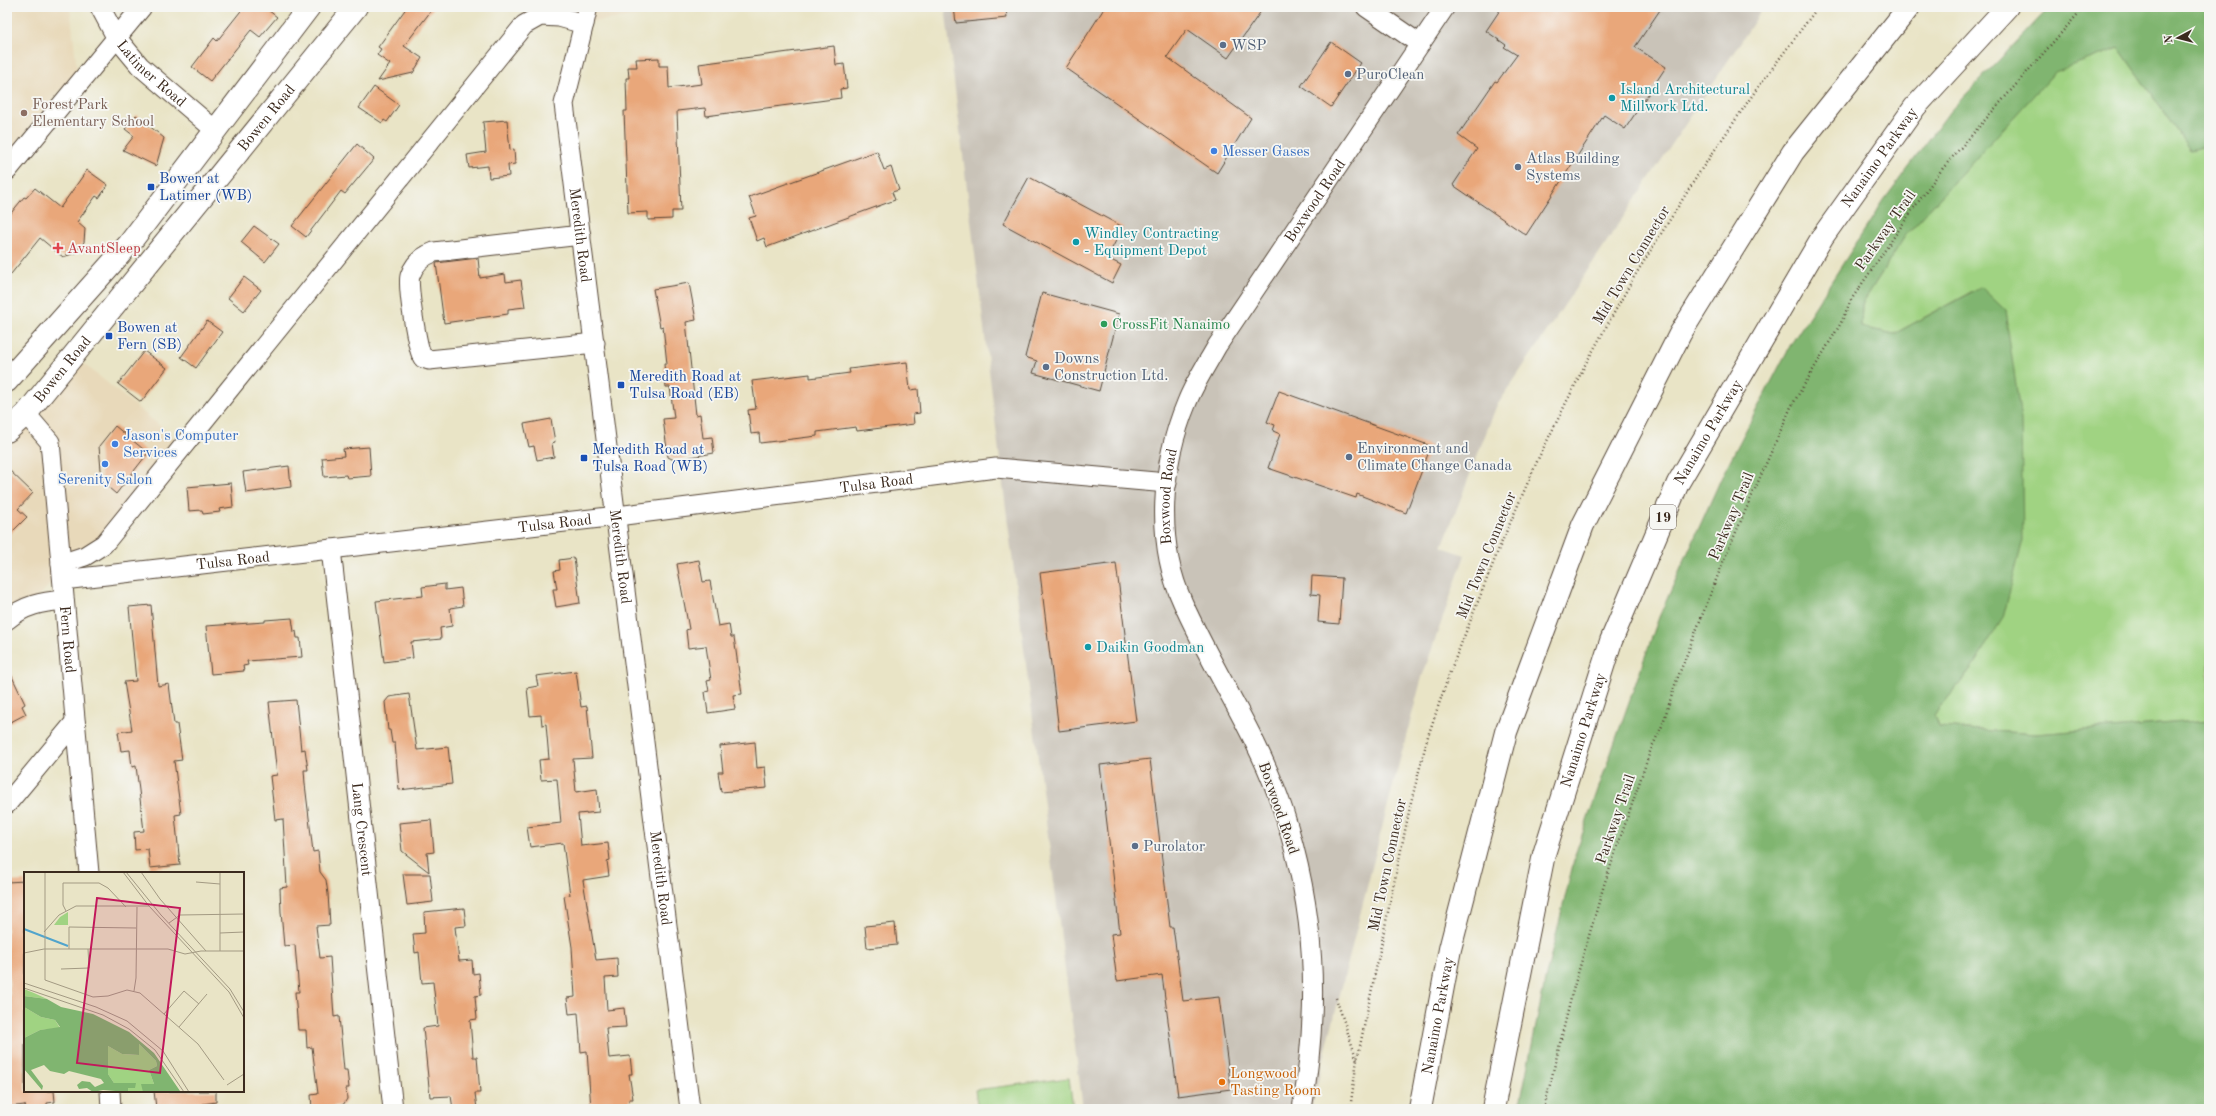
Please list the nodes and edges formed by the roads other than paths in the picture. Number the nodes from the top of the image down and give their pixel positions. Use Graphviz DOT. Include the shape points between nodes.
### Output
graph roads {
  1 [pos="100,7"];
  2 [pos="142,7"];
  3 [pos="309,7"];
  4 [pos="356,7"];
  5 [pos="1366,7"];
  6 [pos="1445,7"];
  7 [pos="1909,7"];
  8 [pos="2006,7"];
  9 [pos="586,15"];
  10 [pos="116,37"];
  11 [pos="1420,44"];
  12 [pos="215,130"];
  13 [pos="7,171"];
  14 [pos="581,235"];
  15 [pos="595,343"];
  16 [pos="7,381"];
  17 [pos="26,414"];
  18 [pos="7,431"];
  19 [pos="1167,483"];
  20 [pos="617,516"];
  21 [pos="331,549"];
  22 [pos="62,572"];
  23 [pos="64,600"];
  24 [pos="7,620"];
  25 [pos="75,722"];
  26 [pos="7,804"];
  27 [pos="89,872"];
  28 [pos="110,1092"];
  29 [pos="111,1109"];
  30 [pos="393,1109"];
  31 [pos="690,1109"];
  32 [pos="1302,1109"];
  33 [pos="1420,1109"];
  34 [pos="1493,1109"];
  1 -- 10 [label="street, Latimer Road"];
  2 -- 10 [label="street"];
  3 -- 12 [label="main road"];
  4 -- 17 [label="main road, Bowen Road"];
  5 -- 11 [label="street"];
  6 -- 11 [label="street, Boxwood Road"];
  7 -- 33 [label="main road, Nanaimo Parkway" via="1793,152 1680,334 1583,525 1506,732 1450,949"];
  8 -- 34 [label="main road, Nanaimo Parkway / 19" via="1915,107 1823,236 1678,483 1611,641 1544,854"];
  9 -- 14 [label="street, Meredith Road" via="564,104"];
  9 -- 22 [label="street" via="540,16 524,25 104,544"];
  10 -- 12 [label="street, Latimer Road" via="140,66"];
  10 -- 13 [label="street"];
  11 -- 19 [label="street, Boxwood Road" via="1200,375 1177,430"];
  12 -- 16 [label="main road" via="129,244"];
  14 -- 15 [label="street, Meredith Road"];
  14 -- 15 [label="street" via="434,252 425,256 417,263 410,276 417,343 423,358 429,360"];
  15 -- 20 [label="street, Meredith Road"];
  17 -- 18 [label="main road, Bowen Road"];
  17 -- 22 [label="street, Fern Road" via="50,442"];
  19 -- 20 [label="street, Tulsa Road" via="996,468"];
  19 -- 32 [label="street, Boxwood Road" via="1166,540 1176,585 1202,643 1262,757 1283,809 1300,872 1308,914 1314,1004 1310,1060"];
  20 -- 21 [label="street, Tulsa Road"];
  20 -- 31 [label="street, Meredith Road"];
  21 -- 22 [label="street, Tulsa Road"];
  21 -- 30 [label="street, Lang Crescent"];
  22 -- 23 [label="street, Fern Road"];
  23 -- 24 [label="street" via="39,603 18,611"];
  23 -- 25 [label="street, Fern Road"];
  25 -- 26 [label="street"];
  25 -- 27 [label="street, Fern Road"];
  28 -- 29 [label="street"];
}
